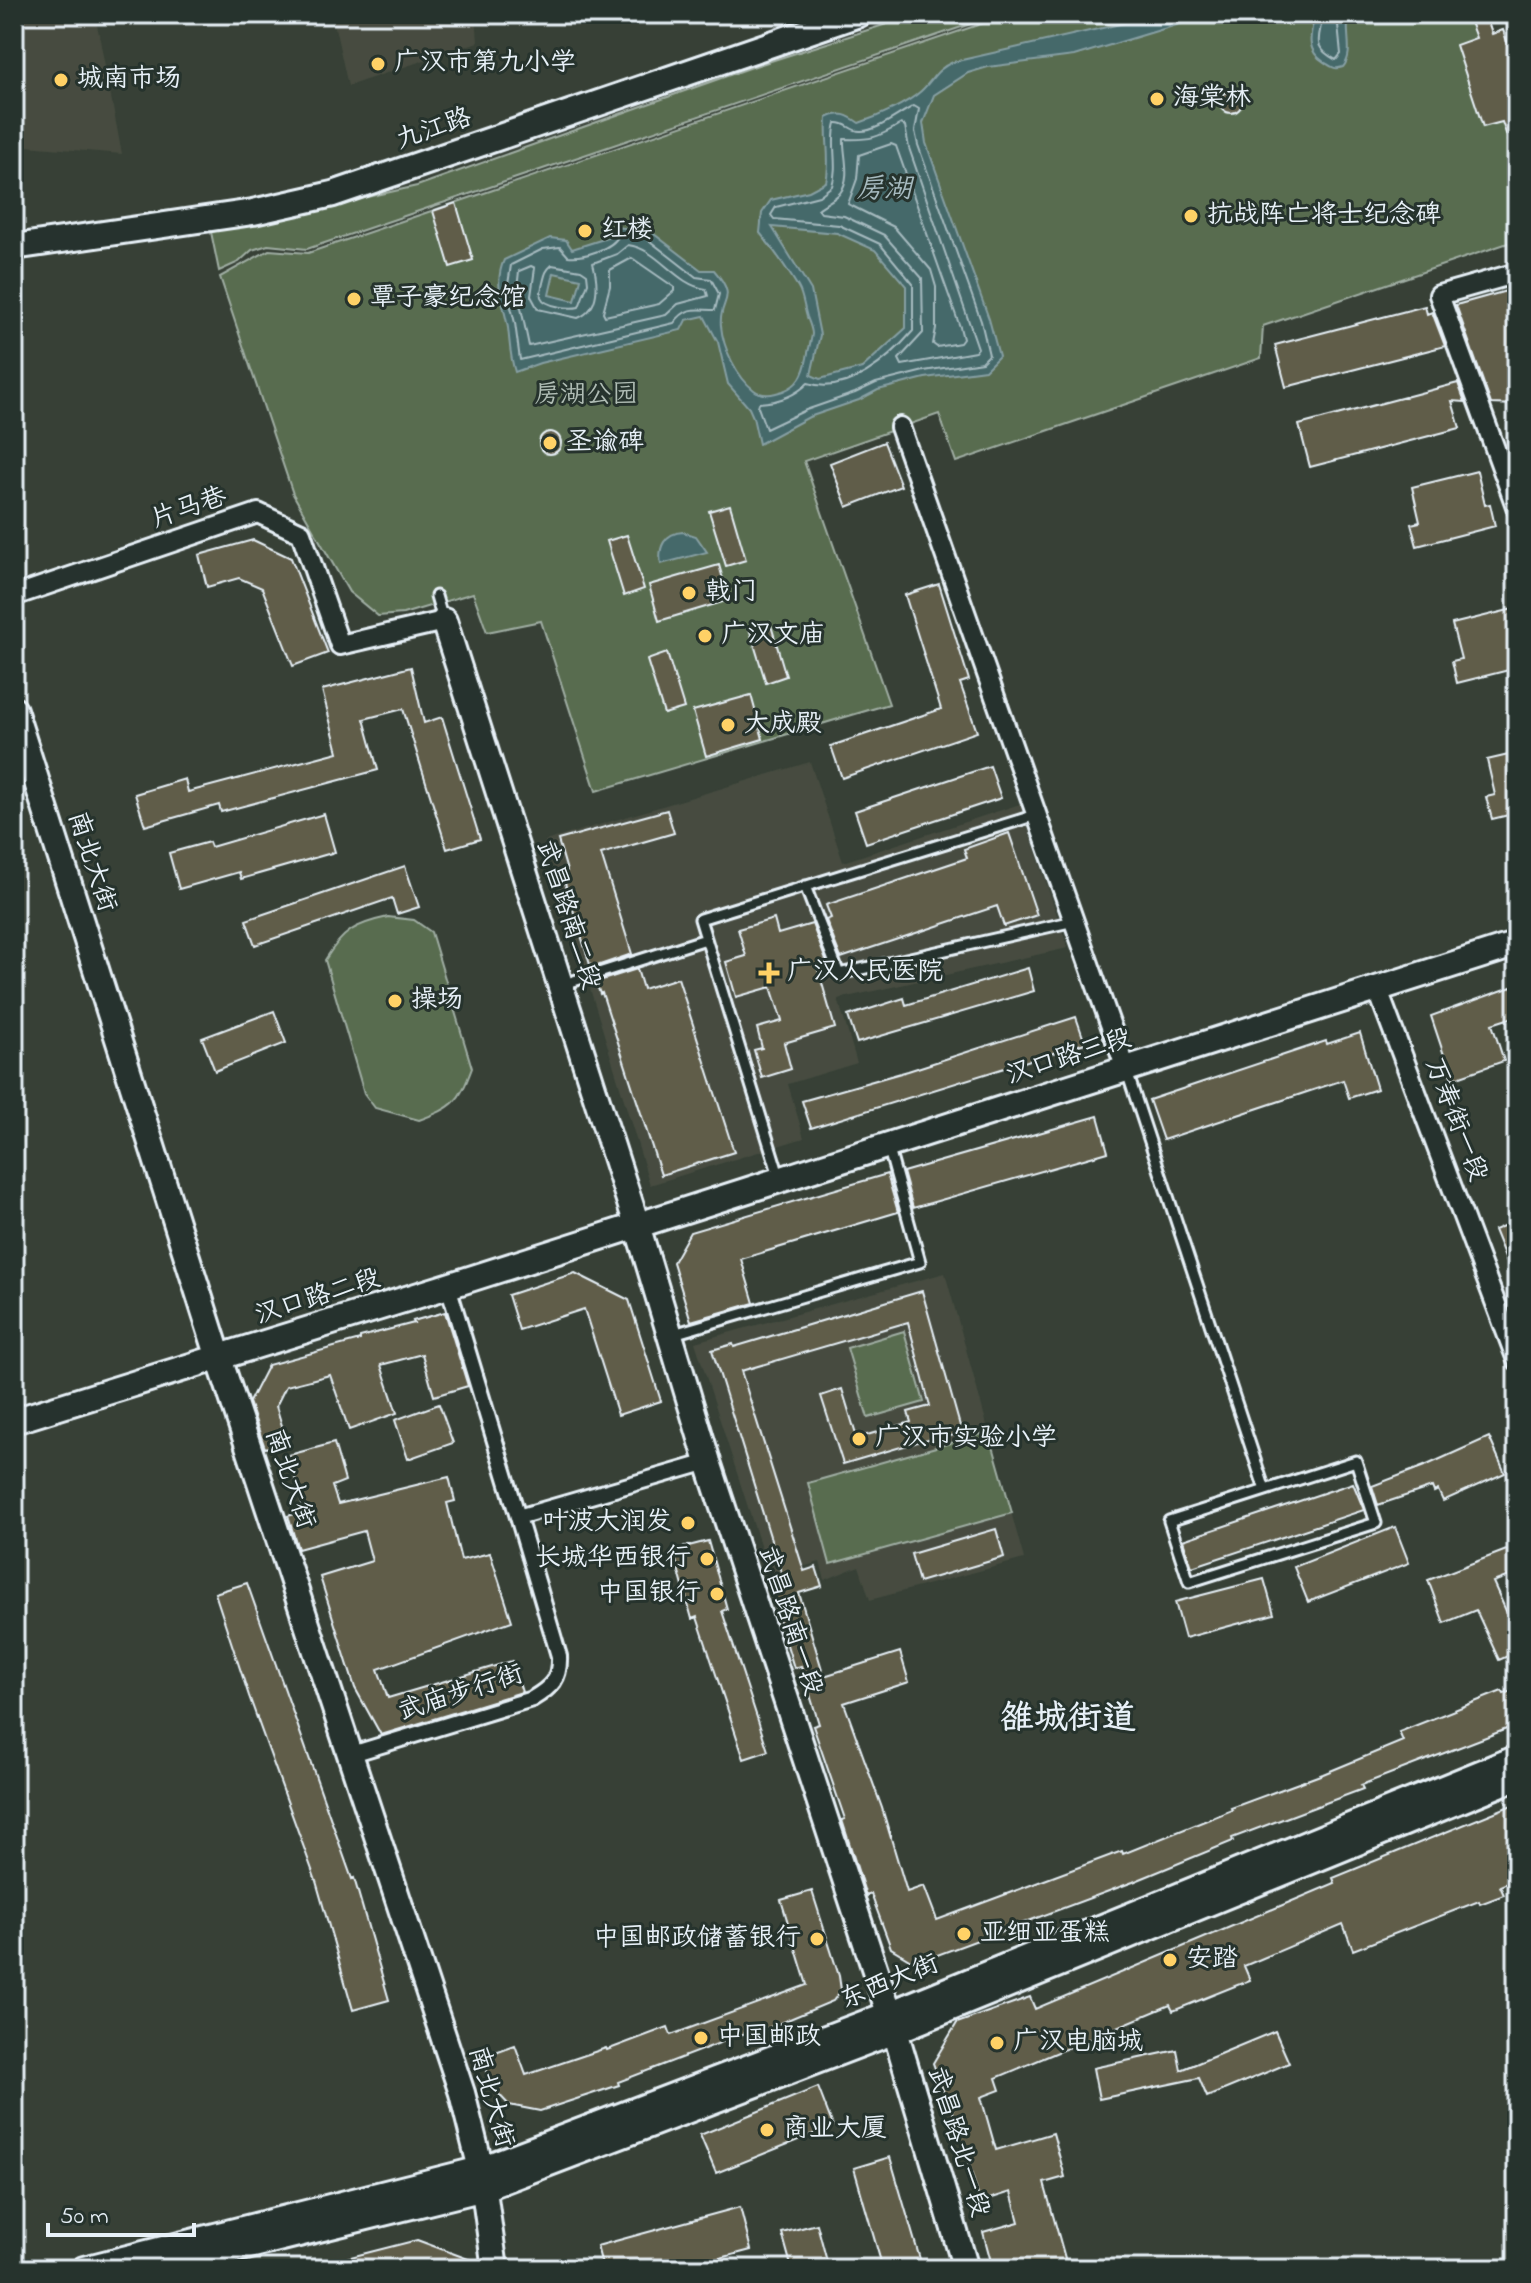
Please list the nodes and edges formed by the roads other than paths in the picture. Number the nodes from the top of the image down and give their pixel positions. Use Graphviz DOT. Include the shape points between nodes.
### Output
graph roads {
  1 [pos="859,14"];
  2 [pos="14,247"];
  3 [pos="1517,273"];
  4 [pos="900,427"];
  5 [pos="1517,509"];
  6 [pos="14,596"];
  7 [pos="436,596"];
  8 [pos="444,621"];
  9 [pos="14,710"];
  10 [pos="1037,815"];
  11 [pos="805,886"];
  12 [pos="1074,921"];
  13 [pos="706,939"];
  14 [pos="1517,944"];
  15 [pos="560,985"];
  16 [pos="1377,988"];
  17 [pos="1126,1069"];
  18 [pos="887,1145"];
  19 [pos="780,1179"];
  20 [pos="637,1225"];
  21 [pos="448,1286"];
  22 [pos="670,1335"];
  23 [pos="219,1358"];
  24 [pos="1517,1360"];
  25 [pos="14,1421"];
  26 [pos="708,1462"];
  27 [pos="1265,1490"];
  28 [pos="518,1517"];
  29 [pos="352,1754"];
  30 [pos="1517,1758"];
  31 [pos="1517,1777"];
  32 [pos="892,2022"];
  33 [pos="483,2179"];
  34 [pos="84,2269"];
  35 [pos="157,2269"];
  36 [pos="495,2269"];
  37 [pos="966,2269"];
  1 -- 2 [label="street, 九江路" via="333,194 253,212"];
  3 -- 5 [label="street" via="1439,295"];
  4 -- 10 [label="street"];
  6 -- 8 [label="street, 片马巷" via="258,513 301,533 340,645"];
  7 -- 8 [label="lane"];
  8 -- 15 [label="street, 武昌路南二段"];
  9 -- 23 [label="street, 南北大街"];
  10 -- 11 [label="lane"];
  10 -- 12 [label="street"];
  11 -- 12 [label="lane" via="839,974"];
  11 -- 13 [label="lane" via="700,919"];
  12 -- 17 [label="street"];
  13 -- 15 [label="lane"];
  13 -- 19 [label="lane"];
  14 -- 16 [label="street, 汉口路三段"];
  15 -- 20 [label="street, 武昌路南二段"];
  16 -- 17 [label="street, 汉口路三段"];
  16 -- 24 [label="street, 万寿街一段"];
  17 -- 18 [label="street, 汉口路三段"];
  17 -- 27 [label="lane"];
  18 -- 19 [label="street, 汉口路三段"];
  18 -- 22 [label="lane" via="920,1262"];
  19 -- 20 [label="street, 汉口路三段"];
  20 -- 21 [label="street, 汉口路二段"];
  20 -- 22 [label="street, 武昌路南一段"];
  21 -- 23 [label="street, 汉口路二段"];
  21 -- 28 [label="street, 武庙步行街"];
  22 -- 26 [label="street, 武昌路南一段"];
  23 -- 25 [label="street, 汉口路二段"];
  23 -- 29 [label="street, 南北大街"];
  26 -- 28 [label="street"];
  26 -- 32 [label="street, 武昌路南一段"];
  27 -- 27 [label="lane" via="1356,1461 1376,1523 1189,1582 1169,1521"];
  28 -- 29 [label="street, 武庙步行街" via="559,1656 560,1673 550,1688 532,1699"];
  29 -- 33 [label="street, 南北大街" via="462,2093"];
  30 -- 32 [label="street, 东西大街"];
  31 -- 32 [label="street, 东西大街"];
  32 -- 33 [label="street, 东西大街"];
  32 -- 37 [label="street, 武昌路北一段"];
  33 -- 34 [label="street, 东西大街"];
  33 -- 35 [label="street, 东西大街"];
  33 -- 36 [label="street, 南北大街"];
}
